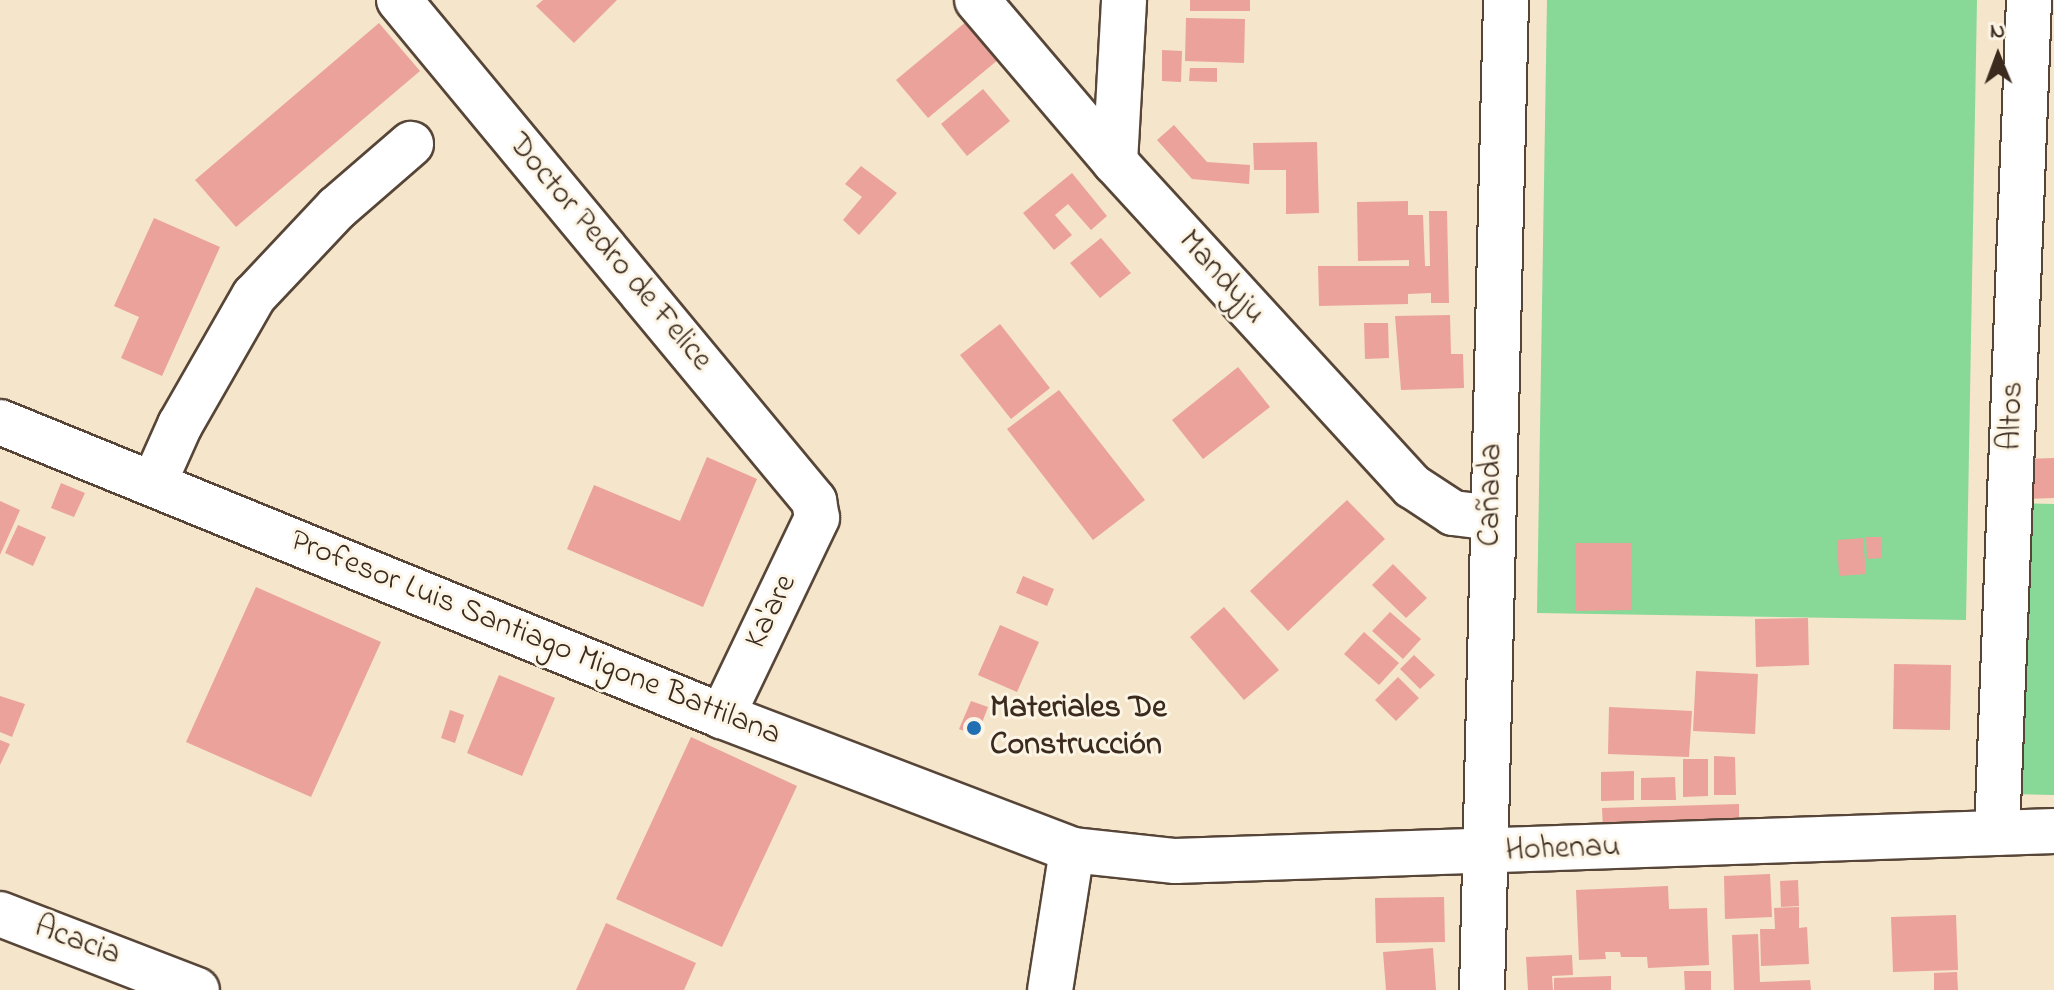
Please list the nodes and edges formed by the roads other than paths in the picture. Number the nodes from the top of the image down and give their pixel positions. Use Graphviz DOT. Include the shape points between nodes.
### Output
graph roads {
  1 [pos="399,0"];
  2 [pos="977,0"];
  3 [pos="1124,0"];
  4 [pos="1506,0"];
  5 [pos="2029,0"];
  6 [pos="411,144"];
  7 [pos="1115,162"];
  8 [pos="0,422"];
  9 [pos="154,483"];
  10 [pos="816,507"];
  11 [pos="1491,518"];
  12 [pos="722,716"];
  13 [pos="2054,831"];
  14 [pos="1997,833"];
  15 [pos="1072,850"];
  16 [pos="1487,853"];
  17 [pos="0,914"];
  18 [pos="177,985"];
  19 [pos="1050,990"];
  20 [pos="1482,990"];
  1 -- 10 [label="street, Doctor Pedro de Felice"];
  2 -- 7 [label="street, Mandyju"];
  3 -- 7 [label="street"];
  4 -- 11 [label="street, Cañada"];
  5 -- 14 [label="street, Altos"];
  6 -- 9 [label="street" via="337,208 254,296 180,425"];
  7 -- 11 [label="street, Mandyju" via="1412,486 1453,513"];
  8 -- 9 [label="street, Profesor Luis Santiago Migone Battilana"];
  9 -- 12 [label="street, Profesor Luis Santiago Migone Battilana"];
  10 -- 12 [label="street, Ka'are" via="817,518"];
  11 -- 16 [label="street, Cañada"];
  12 -- 15 [label="street, Profesor Luis Santiago Migone Battilana"];
  13 -- 14 [label="street, Hohenau"];
  14 -- 16 [label="street, Hohenau"];
  15 -- 16 [label="street, Hohenau" via="1175,861"];
  15 -- 19 [label="street"];
  16 -- 20 [label="street, Cañada"];
  17 -- 18 [label="street, Acacia"];
}
